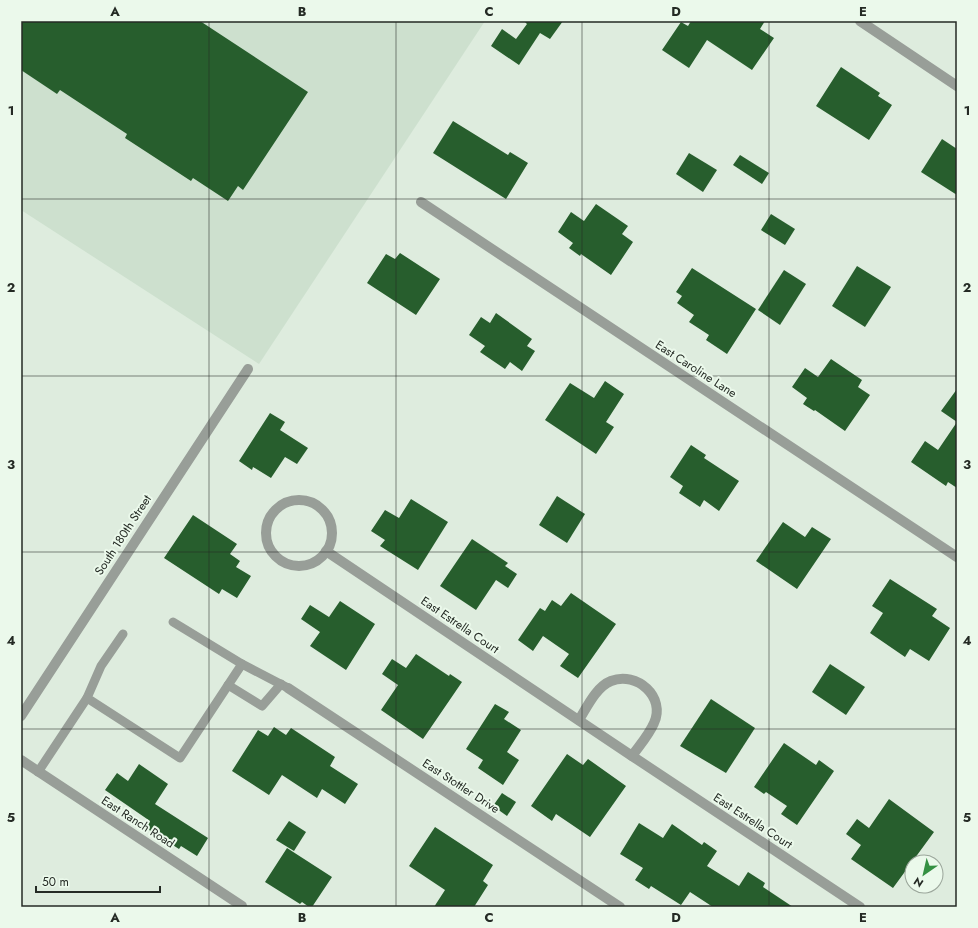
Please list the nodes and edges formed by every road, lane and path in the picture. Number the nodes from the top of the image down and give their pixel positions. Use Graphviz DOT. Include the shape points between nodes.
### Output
graph roads {
  1 [pos="860,21"];
  2 [pos="957,86"];
  3 [pos="421,202"];
  4 [pos="248,369"];
  5 [pos="326,551"];
  6 [pos="957,557"];
  7 [pos="174,622"];
  8 [pos="122,634"];
  9 [pos="242,664"];
  10 [pos="228,685"];
  11 [pos="285,686"];
  12 [pos="87,698"];
  13 [pos="21,716"];
  14 [pos="579,720"];
  15 [pos="632,756"];
  16 [pos="21,760"];
  17 [pos="38,772"];
  18 [pos="242,906"];
  19 [pos="620,907"];
  20 [pos="860,907"];
  1 -- 2 [label="street"];
  3 -- 6 [label="street, East Caroline Lane"];
  4 -- 13 [label="street, South 180th Street"];
  5 -- 5 [label="street" via="332,534 330,523 325,513 317,506 296,500 277,509 271,517 266,537 275,556 284,562 294,566 305,566 316,562"];
  5 -- 14 [label="street, East Estrella Court"];
  7 -- 9 [label="lane"];
  8 -- 12 [label="lane" via="101,666"];
  9 -- 10 [label="lane"];
  9 -- 11 [label="lane"];
  10 -- 11 [label="lane" via="262,706"];
  10 -- 12 [label="lane" via="180,758"];
  11 -- 19 [label="street, East Stottler Drive"];
  12 -- 17 [label="lane"];
  14 -- 15 [label="street, East Estrella Court"];
  14 -- 15 [label="street" via="602,686 621,678 641,683 650,691 657,711 655,722"];
  15 -- 20 [label="street, East Estrella Court"];
  16 -- 17 [label="street, East Ranch Road"];
  17 -- 18 [label="street, East Ranch Road"];
}
